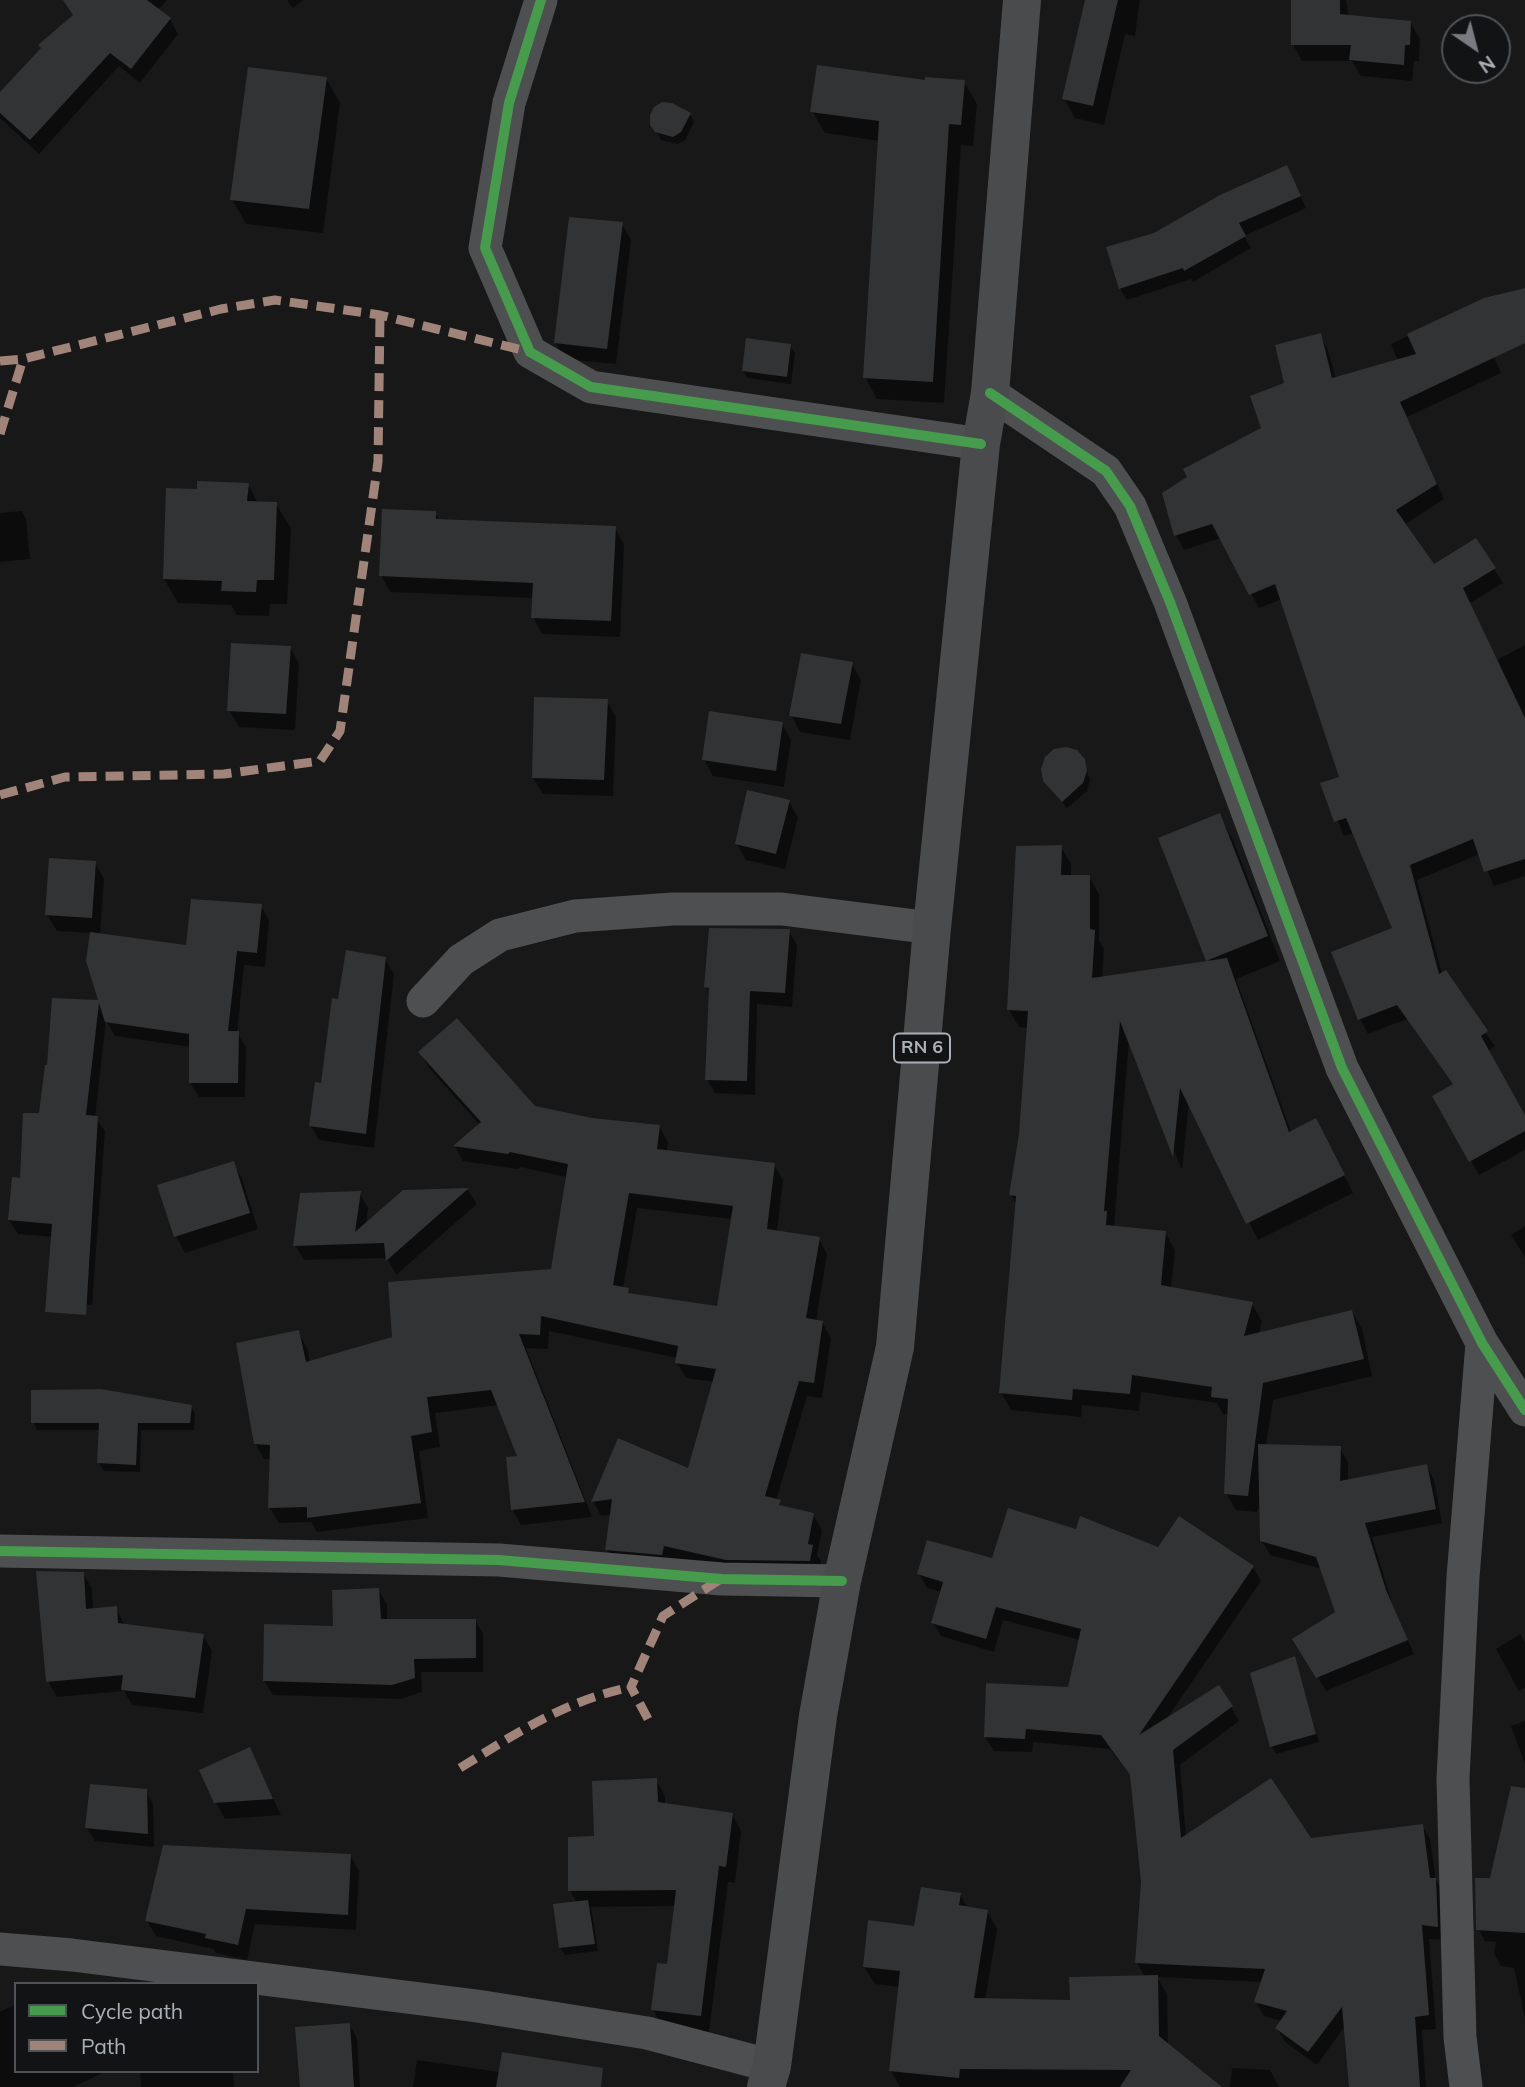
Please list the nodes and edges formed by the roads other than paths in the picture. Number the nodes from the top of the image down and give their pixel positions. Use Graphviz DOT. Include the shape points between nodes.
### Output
graph roads {
  1 [pos="541,0"];
  2 [pos="1022,0"];
  3 [pos="990,393"];
  4 [pos="981,444"];
  5 [pos="932,928"];
  6 [pos="423,1001"];
  7 [pos="1482,1343"];
  8 [pos="1525,1410"];
  9 [pos="0,1551"];
  10 [pos="842,1581"];
  11 [pos="0,1949"];
  12 [pos="769,2076"];
  13 [pos="1466,2087"];
  1 -- 4 [label="street" via="509,103 485,248 530,352 591,387"];
  2 -- 3 [label="main road, RN 6"];
  3 -- 4 [label="main road, RN 6"];
  3 -- 7 [label="street" via="1106,471 1130,506 1170,602 1342,1068"];
  4 -- 5 [label="main road, RN 6"];
  5 -- 6 [label="street" via="782,909 673,909 575,916 500,934 461,960"];
  5 -- 10 [label="main road, RN 6" via="895,1347"];
  7 -- 8 [label="street"];
  7 -- 13 [label="street" via="1453,1779 1460,2037"];
  9 -- 10 [label="street" via="499,1560 722,1578"];
  10 -- 12 [label="main road, RN 6" via="818,1716"];
  11 -- 12 [label="street" via="477,2006 647,2033"];
}
